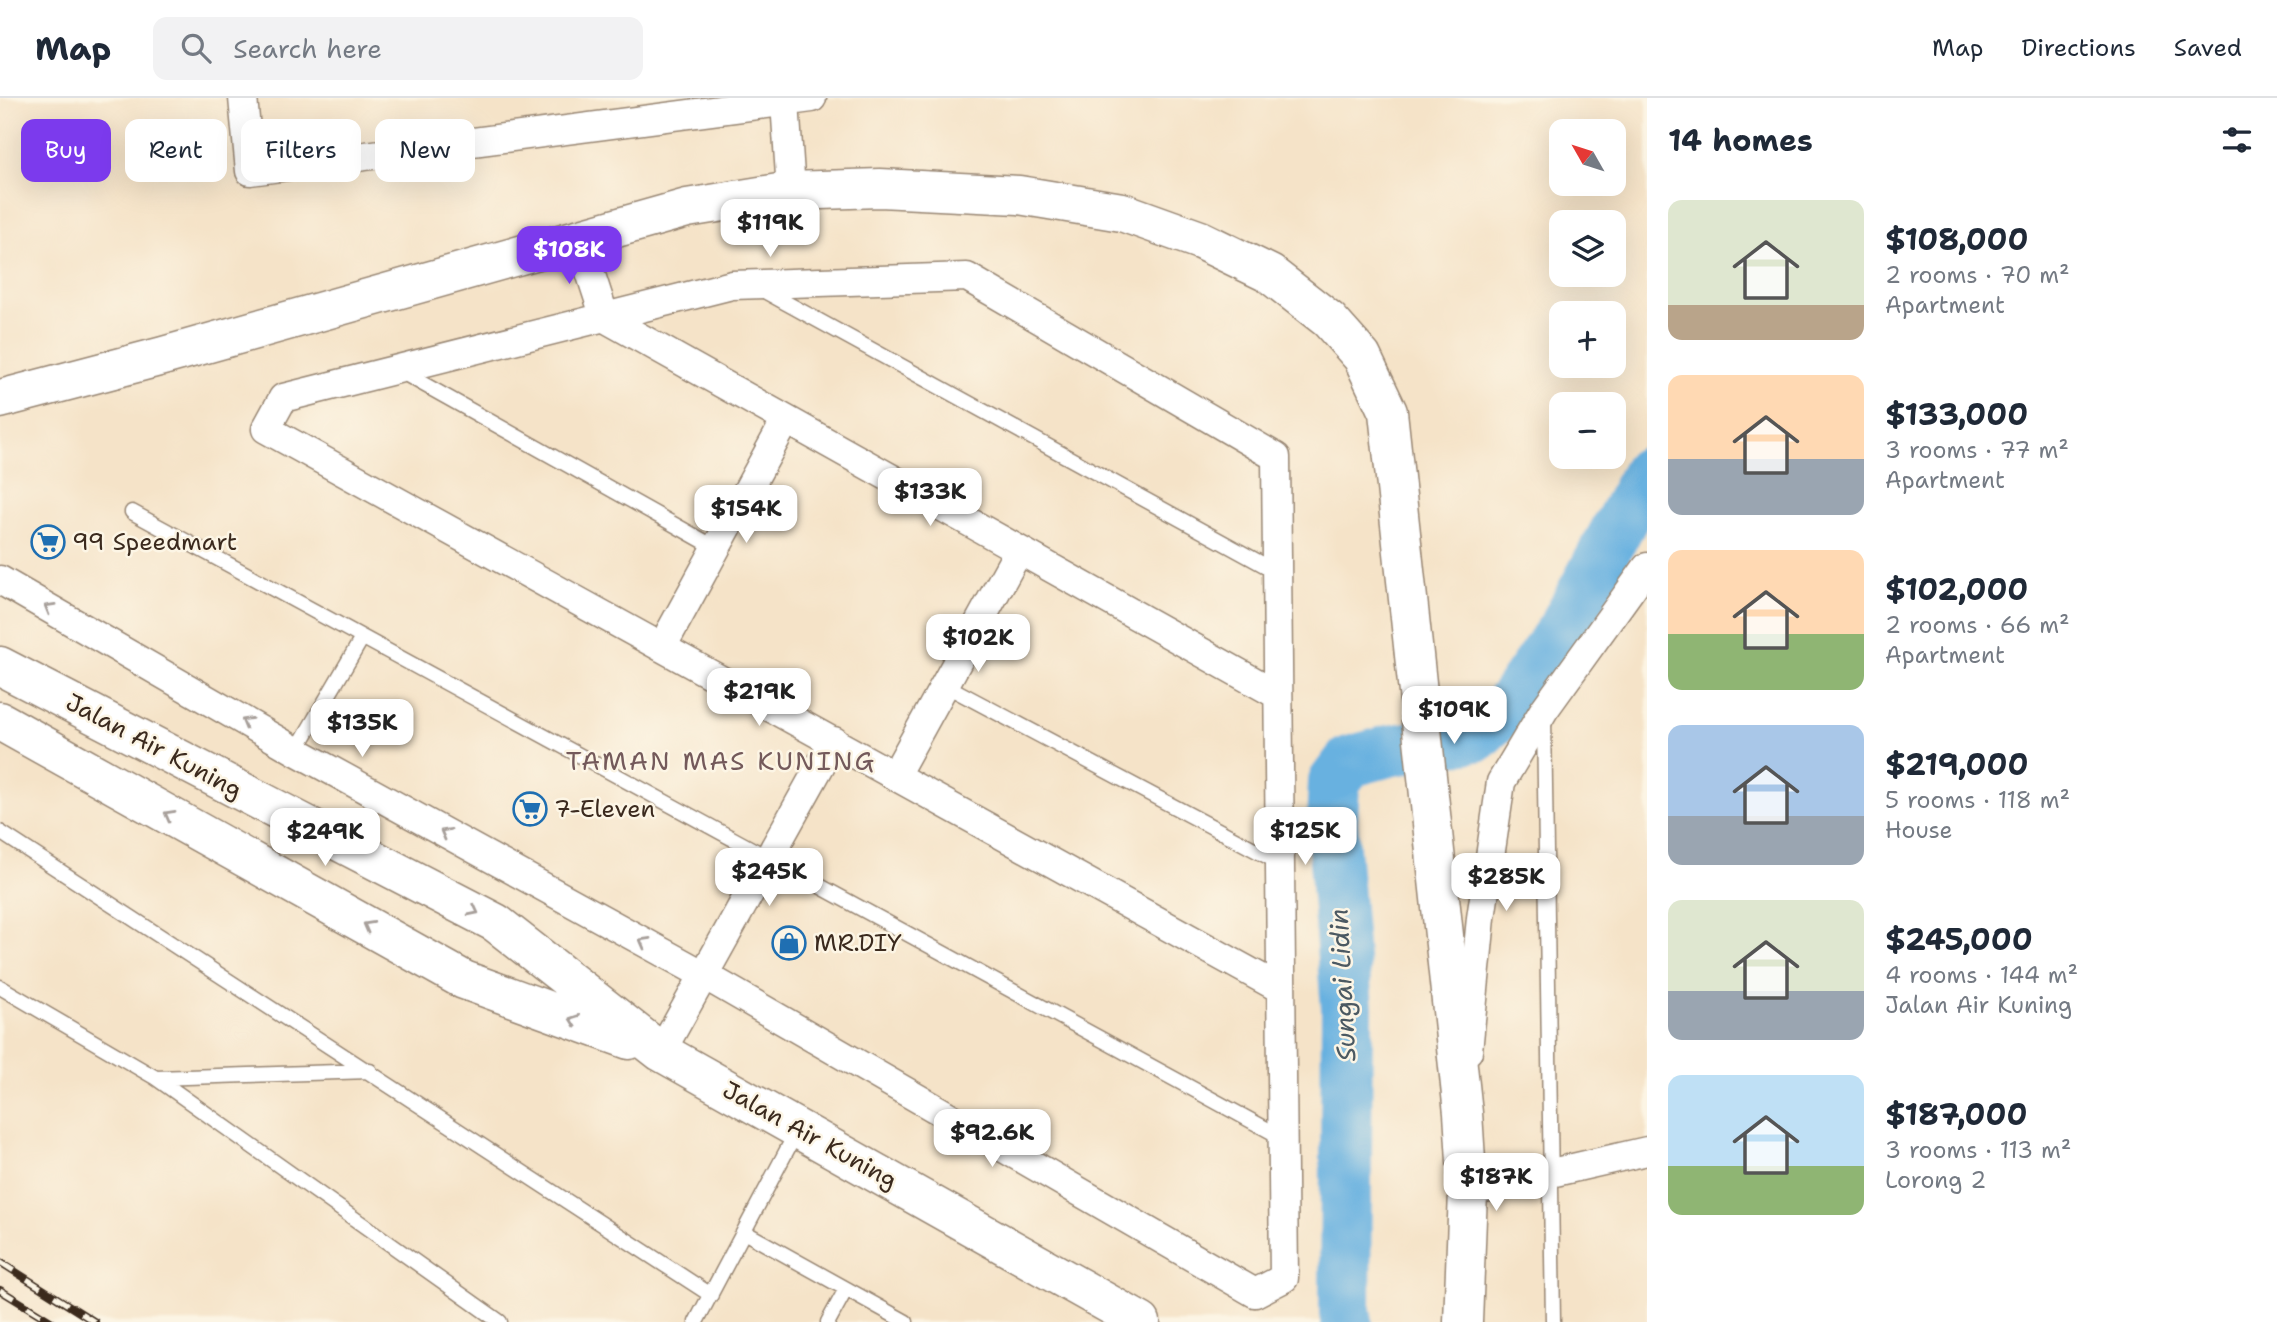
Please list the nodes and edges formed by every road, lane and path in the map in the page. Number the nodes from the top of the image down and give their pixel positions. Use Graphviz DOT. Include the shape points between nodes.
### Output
graph roads {
  1 [pos="243,98"];
  2 [pos="799,100"];
  3 [pos="791,191"];
  4 [pos="579,238"];
  5 [pos="751,284"];
  6 [pos="605,318"];
  7 [pos="396,369"];
  8 [pos="0,399"];
  9 [pos="786,420"];
  10 [pos="132,512"];
  11 [pos="716,548"];
  12 [pos="1019,550"];
  13 [pos="1647,567"];
  14 [pos="1277,572"];
  15 [pos="0,580"];
  16 [pos="362,638"];
  17 [pos="662,647"];
  18 [pos="0,666"];
  19 [pos="945,685"];
  20 [pos="1278,695"];
  21 [pos="1544,710"];
  22 [pos="0,720"];
  23 [pos="834,741"];
  24 [pos="296,751"];
  25 [pos="895,775"];
  26 [pos="0,832"];
  27 [pos="768,859"];
  28 [pos="1280,863"];
  29 [pos="704,975"];
  30 [pos="0,987"];
  31 [pos="1281,989"];
  32 [pos="661,1052"];
  33 [pos="370,1071"];
  34 [pos="156,1078"];
  35 [pos="1463,1112"];
  36 [pos="799,1129"];
  37 [pos="1283,1138"];
  38 [pos="1647,1151"];
  39 [pos="1550,1173"];
  40 [pos="1468,1192"];
  41 [pos="744,1232"];
  42 [pos="846,1289"];
  43 [pos="711,1295"];
  44 [pos="500,1322"];
  45 [pos="696,1322"];
  46 [pos="828,1322"];
  47 [pos="906,1322"];
  48 [pos="1141,1322"];
  49 [pos="1462,1322"];
  50 [pos="1553,1322"];
  1 -- 2 [label="street" via="250,170 660,113"];
  2 -- 3 [label="street"];
  3 -- 4 [label="street" via="687,208"];
  3 -- 35 [label="street" via="880,188 1018,195 1122,212 1200,240 1270,274 1329,320 1362,357 1388,412"];
  4 -- 6 [label="street"];
  4 -- 8 [label="street"];
  5 -- 6 [label="street"];
  5 -- 14 [label="lane"];
  5 -- 14 [label="street" via="967,277 1276,457"];
  6 -- 7 [label="street"];
  6 -- 9 [label="street"];
  7 -- 11 [label="lane"];
  7 -- 17 [label="street" via="283,398 266,429"];
  9 -- 11 [label="street"];
  9 -- 12 [label="street"];
  10 -- 16 [label="lane"];
  11 -- 17 [label="street"];
  12 -- 19 [label="street"];
  12 -- 20 [label="street"];
  13 -- 21 [label="street"];
  14 -- 20 [label="street"];
  24 -- 15 [label="street, one-way"];
  16 -- 24 [label="lane"];
  16 -- 27 [label="lane"];
  17 -- 23 [label="street"];
  18 -- 32 [label="street, Jalan Air Kuning, one-way" via="496,923"];
  19 -- 25 [label="street"];
  19 -- 28 [label="lane"];
  20 -- 28 [label="street"];
  21 -- 35 [label="street" via="1502,782 1481,918"];
  21 -- 39 [label="lane"];
  32 -- 22 [label="street, Jalan Air Kuning, one-way" via="464,980"];
  23 -- 25 [label="street"];
  23 -- 27 [label="street"];
  29 -- 24 [label="street, one-way"];
  25 -- 31 [label="street"];
  26 -- 33 [label="lane"];
  27 -- 29 [label="street"];
  27 -- 37 [label="lane"];
  28 -- 31 [label="street"];
  29 -- 32 [label="street"];
  29 -- 37 [label="street" via="1255,1293 1284,1278"];
  30 -- 34 [label="lane"];
  31 -- 37 [label="street"];
  32 -- 36 [label="street, Jalan Air Kuning"];
  33 -- 34 [label="lane"];
  33 -- 43 [label="lane"];
  34 -- 44 [label="lane"];
  35 -- 40 [label="street"];
  36 -- 41 [label="lane"];
  36 -- 48 [label="street, Jalan Air Kuning"];
  38 -- 39 [label="street"];
  39 -- 40 [label="street"];
  39 -- 50 [label="lane"];
  40 -- 49 [label="street"];
  41 -- 42 [label="lane"];
  41 -- 43 [label="lane"];
  42 -- 46 [label="lane"];
  42 -- 47 [label="lane"];
  43 -- 45 [label="lane"];
}
